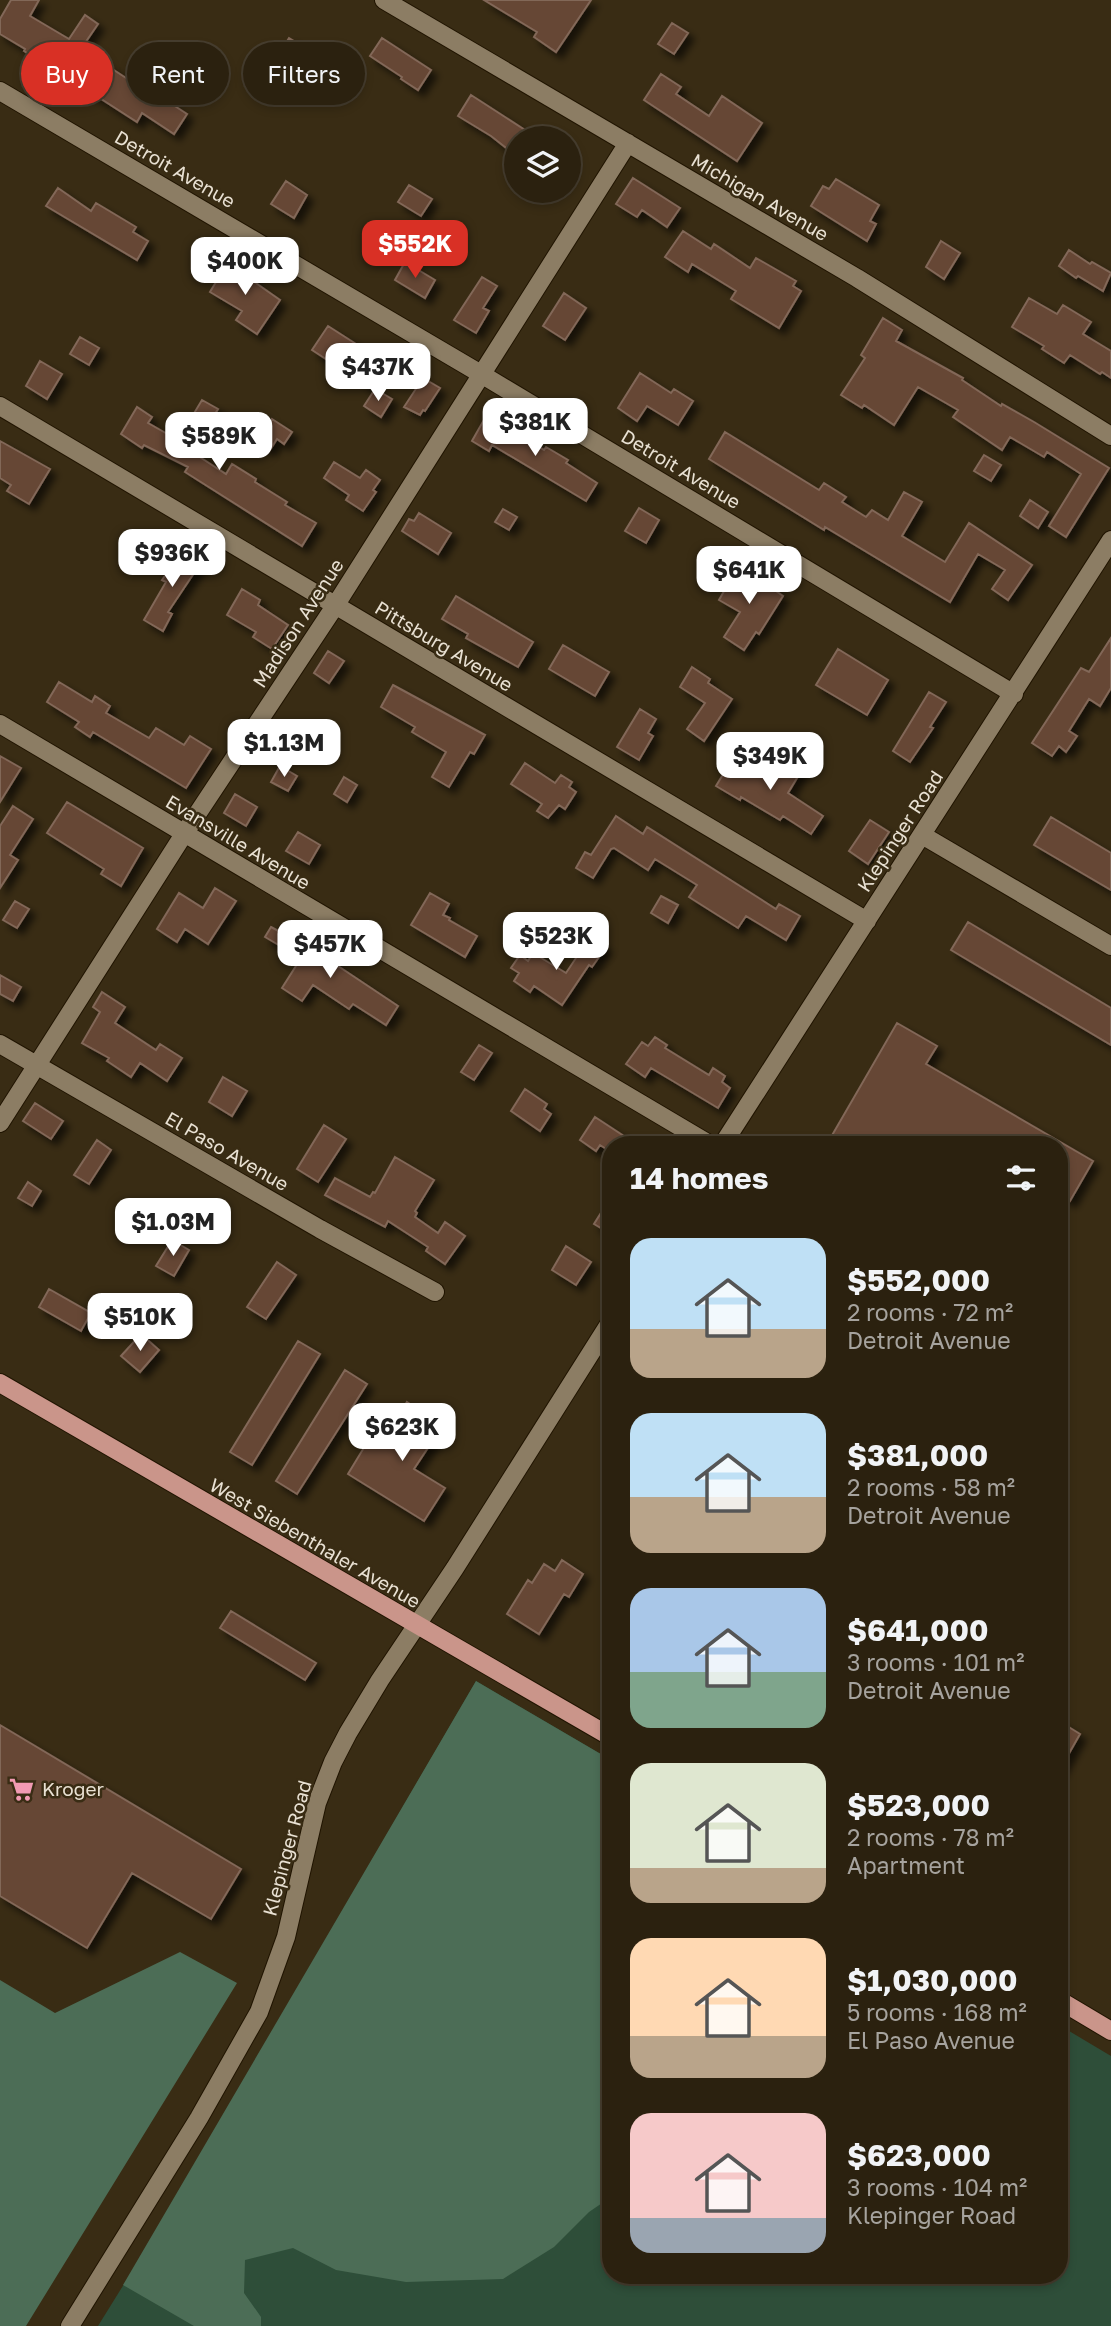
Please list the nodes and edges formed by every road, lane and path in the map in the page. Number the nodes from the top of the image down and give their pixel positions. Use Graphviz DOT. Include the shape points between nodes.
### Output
graph roads {
  1 [pos="384,0"];
  2 [pos="0,91"];
  3 [pos="628,143"];
  4 [pos="481,374"];
  5 [pos="0,406"];
  6 [pos="1111,436"];
  7 [pos="1111,540"];
  8 [pos="335,606"];
  9 [pos="1014,694"];
  10 [pos="0,724"];
  11 [pos="184,834"];
  12 [pos="922,835"];
  13 [pos="867,921"];
  14 [pos="1111,946"];
  15 [pos="0,1044"];
  16 [pos="36,1065"];
  17 [pos="0,1123"];
  18 [pos="695,1136"];
  19 [pos="728,1136"];
  20 [pos="435,1292"];
  21 [pos="602,1335"];
  22 [pos="0,1384"];
  23 [pos="417,1627"];
  24 [pos="602,1732"];
  25 [pos="1068,2005"];
  26 [pos="1111,2031"];
  27 [pos="70,2326"];
  1 -- 3 [label="street, Michigan Avenue"];
  2 -- 4 [label="street, Detroit Avenue"];
  3 -- 4 [label="street, Madison Avenue"];
  3 -- 6 [label="street, Michigan Avenue"];
  4 -- 8 [label="street, Madison Avenue"];
  4 -- 9 [label="street, Detroit Avenue"];
  5 -- 8 [label="street, Pittsburg Avenue"];
  7 -- 9 [label="street, Klepinger Road"];
  8 -- 11 [label="street, Madison Avenue"];
  8 -- 13 [label="street, Pittsburg Avenue"];
  9 -- 12 [label="street, Klepinger Road"];
  10 -- 11 [label="street, Evansville Avenue"];
  11 -- 16 [label="street, Madison Avenue"];
  11 -- 18 [label="street, Evansville Avenue"];
  12 -- 13 [label="street, Klepinger Road"];
  12 -- 14 [label="street"];
  13 -- 19 [label="street, Klepinger Road"];
  15 -- 16 [label="street, El Paso Avenue"];
  16 -- 17 [label="street, Madison Avenue"];
  16 -- 20 [label="street, El Paso Avenue"];
  21 -- 23 [label="street, Klepinger Road"];
  22 -- 23 [label="main road, West Siebenthaler Avenue"];
  23 -- 24 [label="main road, West Siebenthaler Avenue"];
  23 -- 27 [label="street, Klepinger Road" via="333,1762 311,1824 286,1937 259,2012"];
  25 -- 26 [label="main road"];
}
